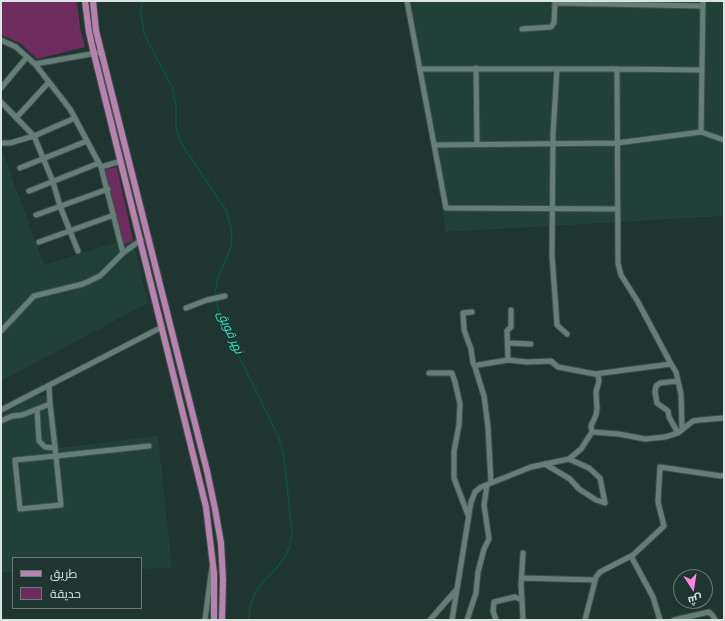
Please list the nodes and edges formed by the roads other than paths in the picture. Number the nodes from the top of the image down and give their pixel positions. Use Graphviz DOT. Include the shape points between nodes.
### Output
graph roads {
  1 [pos="85,1"];
  2 [pos="93,1"];
  3 [pos="407,1"];
  4 [pos="554,2"];
  5 [pos="703,3"];
  6 [pos="522,29"];
  7 [pos="2,41"];
  8 [pos="102,52"];
  9 [pos="94,54"];
  10 [pos="27,57"];
  11 [pos="35,64"];
  12 [pos="476,68"];
  13 [pos="616,68"];
  14 [pos="420,69"];
  15 [pos="557,69"];
  16 [pos="702,70"];
  17 [pos="49,82"];
  18 [pos="1,88"];
  19 [pos="1,102"];
  20 [pos="16,118"];
  21 [pos="75,118"];
  22 [pos="701,132"];
  23 [pos="34,136"];
  24 [pos="724,140"];
  25 [pos="87,141"];
  26 [pos="1,143"];
  27 [pos="617,143"];
  28 [pos="477,144"];
  29 [pos="553,144"];
  30 [pos="435,145"];
  31 [pos="43,158"];
  32 [pos="121,161"];
  33 [pos="100,165"];
  34 [pos="20,168"];
  35 [pos="134,181"];
  36 [pos="53,182"];
  37 [pos="126,182"];
  38 [pos="108,189"];
  39 [pos="29,191"];
  40 [pos="60,206"];
  41 [pos="553,208"];
  42 [pos="618,209"];
  43 [pos="36,215"];
  44 [pos="114,215"];
  45 [pos="70,231"];
  46 [pos="140,240"];
  47 [pos="39,242"];
  48 [pos="78,252"];
  49 [pos="123,253"];
  50 [pos="223,297"];
  51 [pos="186,308"];
  52 [pos="511,310"];
  53 [pos="472,312"];
  54 [pos="162,327"];
  55 [pos="1,331"];
  56 [pos="566,334"];
  57 [pos="508,343"];
  58 [pos="532,344"];
  59 [pos="508,360"];
  60 [pos="671,364"];
  61 [pos="475,368"];
  62 [pos="429,372"];
  63 [pos="598,374"];
  64 [pos="678,381"];
  65 [pos="48,386"];
  66 [pos="50,404"];
  67 [pos="37,409"];
  68 [pos="1,410"];
  69 [pos="724,418"];
  70 [pos="1,421"];
  71 [pos="680,431"];
  72 [pos="592,432"];
  73 [pos="149,446"];
  74 [pos="55,448"];
  75 [pos="56,456"];
  76 [pos="569,459"];
  77 [pos="545,464"];
  78 [pos="724,475"];
  79 [pos="489,484"];
  80 [pos="469,516"];
  81 [pos="523,553"];
  82 [pos="631,556"];
  83 [pos="212,562"];
  84 [pos="522,578"];
  85 [pos="595,580"];
  86 [pos="457,589"];
  87 [pos="522,600"];
  88 [pos="205,620"];
  89 [pos="214,620"];
  90 [pos="222,620"];
  91 [pos="430,620"];
  92 [pos="452,620"];
  93 [pos="467,620"];
  94 [pos="496,620"];
  95 [pos="522,620"];
  96 [pos="585,620"];
  97 [pos="660,620"];
  98 [pos="674,620"];
  99 [pos="715,620"];
  1 -- 9 [label="main road"];
  2 -- 8 [label="main road" via="96,31"];
  3 -- 14 [label="street"];
  4 -- 5 [label="street"];
  4 -- 6 [label="street" via="554,22 551,27"];
  5 -- 16 [label="street"];
  7 -- 10 [label="street" via="16,47"];
  8 -- 9 [label="street"];
  8 -- 35 [label="main road"];
  9 -- 11 [label="street"];
  9 -- 32 [label="main road"];
  10 -- 11 [label="street"];
  10 -- 18 [label="street"];
  11 -- 17 [label="street"];
  12 -- 14 [label="street"];
  12 -- 15 [label="street"];
  12 -- 28 [label="street"];
  13 -- 15 [label="street"];
  13 -- 16 [label="street"];
  13 -- 27 [label="street"];
  14 -- 30 [label="street"];
  15 -- 29 [label="street"];
  16 -- 22 [label="street"];
  17 -- 20 [label="street"];
  17 -- 21 [label="street"];
  19 -- 20 [label="street"];
  20 -- 23 [label="street"];
  21 -- 23 [label="street"];
  21 -- 25 [label="street"];
  22 -- 24 [label="street"];
  22 -- 27 [label="street"];
  23 -- 26 [label="street"];
  23 -- 31 [label="street"];
  25 -- 31 [label="street"];
  25 -- 33 [label="street"];
  27 -- 29 [label="street"];
  27 -- 42 [label="street"];
  28 -- 29 [label="street"];
  28 -- 30 [label="street"];
  29 -- 41 [label="street"];
  30 -- 41 [label="street" via="446,208"];
  31 -- 34 [label="street"];
  31 -- 36 [label="street"];
  32 -- 33 [label="street"];
  32 -- 37 [label="main road"];
  33 -- 36 [label="street"];
  33 -- 38 [label="street"];
  35 -- 37 [label="main road"];
  35 -- 90 [label="main road" via="215,509 221,543"];
  36 -- 39 [label="street"];
  36 -- 40 [label="street"];
  37 -- 46 [label="main road"];
  38 -- 40 [label="street"];
  38 -- 44 [label="street"];
  40 -- 43 [label="street"];
  40 -- 45 [label="street"];
  41 -- 42 [label="street"];
  41 -- 56 [label="street" via="552,255 557,325"];
  42 -- 60 [label="street" via="618,263 621,275"];
  44 -- 45 [label="street"];
  44 -- 49 [label="street"];
  45 -- 47 [label="street"];
  45 -- 48 [label="street"];
  46 -- 49 [label="street"];
  46 -- 54 [label="main road"];
  49 -- 55 [label="street" via="100,276 83,284 34,296"];
  50 -- 51 [label="street"];
  52 -- 57 [label="street" via="511,327 507,331"];
  53 -- 61 [label="street" via="463,313 464,330"];
  54 -- 65 [label="street"];
  54 -- 83 [label="main road" via="206,507"];
  57 -- 58 [label="street"];
  57 -- 59 [label="street"];
  59 -- 61 [label="street" via="478,365"];
  59 -- 63 [label="street" via="551,361 558,367"];
  60 -- 63 [label="street"];
  60 -- 64 [label="street"];
  61 -- 79 [label="street" via="484,396 488,427"];
  62 -- 80 [label="street" via="452,373 455,382 460,404 454,452 454,478"];
  63 -- 72 [label="street" via="596,415 591,426"];
  64 -- 71 [label="street" via="681,394"];
  64 -- 71 [label="street" via="660,383 656,386 655,392 657,403 668,411 669,417"];
  65 -- 66 [label="street"];
  65 -- 68 [label="street"];
  66 -- 67 [label="street"];
  66 -- 74 [label="street"];
  67 -- 70 [label="street"];
  67 -- 74 [label="street" via="39,442 45,447"];
  69 -- 71 [label="street" via="693,421"];
  71 -- 72 [label="street" via="665,437 645,439"];
  72 -- 76 [label="street" via="581,449"];
  73 -- 75 [label="street"];
  74 -- 75 [label="street"];
  75 -- 75 [label="street" via="61,505 20,509 15,460"];
  76 -- 77 [label="street"];
  76 -- 77 [label="street" via="590,468 600,478 605,503 579,489 570,479"];
  77 -- 79 [label="street"];
  78 -- 82 [label="street" via="660,467 658,502 664,526"];
  79 -- 80 [label="street" via="475,492"];
  79 -- 93 [label="street" via="484,504 489,539 484,549 476,593"];
  80 -- 86 [label="street"];
  81 -- 84 [label="street"];
  82 -- 85 [label="street" via="600,572"];
  82 -- 97 [label="street" via="653,597"];
  83 -- 88 [label="street"];
  83 -- 89 [label="main road"];
  84 -- 85 [label="street"];
  84 -- 87 [label="street"];
  85 -- 96 [label="street"];
  86 -- 91 [label="street"];
  86 -- 92 [label="street"];
  87 -- 94 [label="street" via="514,598 494,602"];
  87 -- 95 [label="street"];
  98 -- 99 [label="street" via="709,612"];
}
